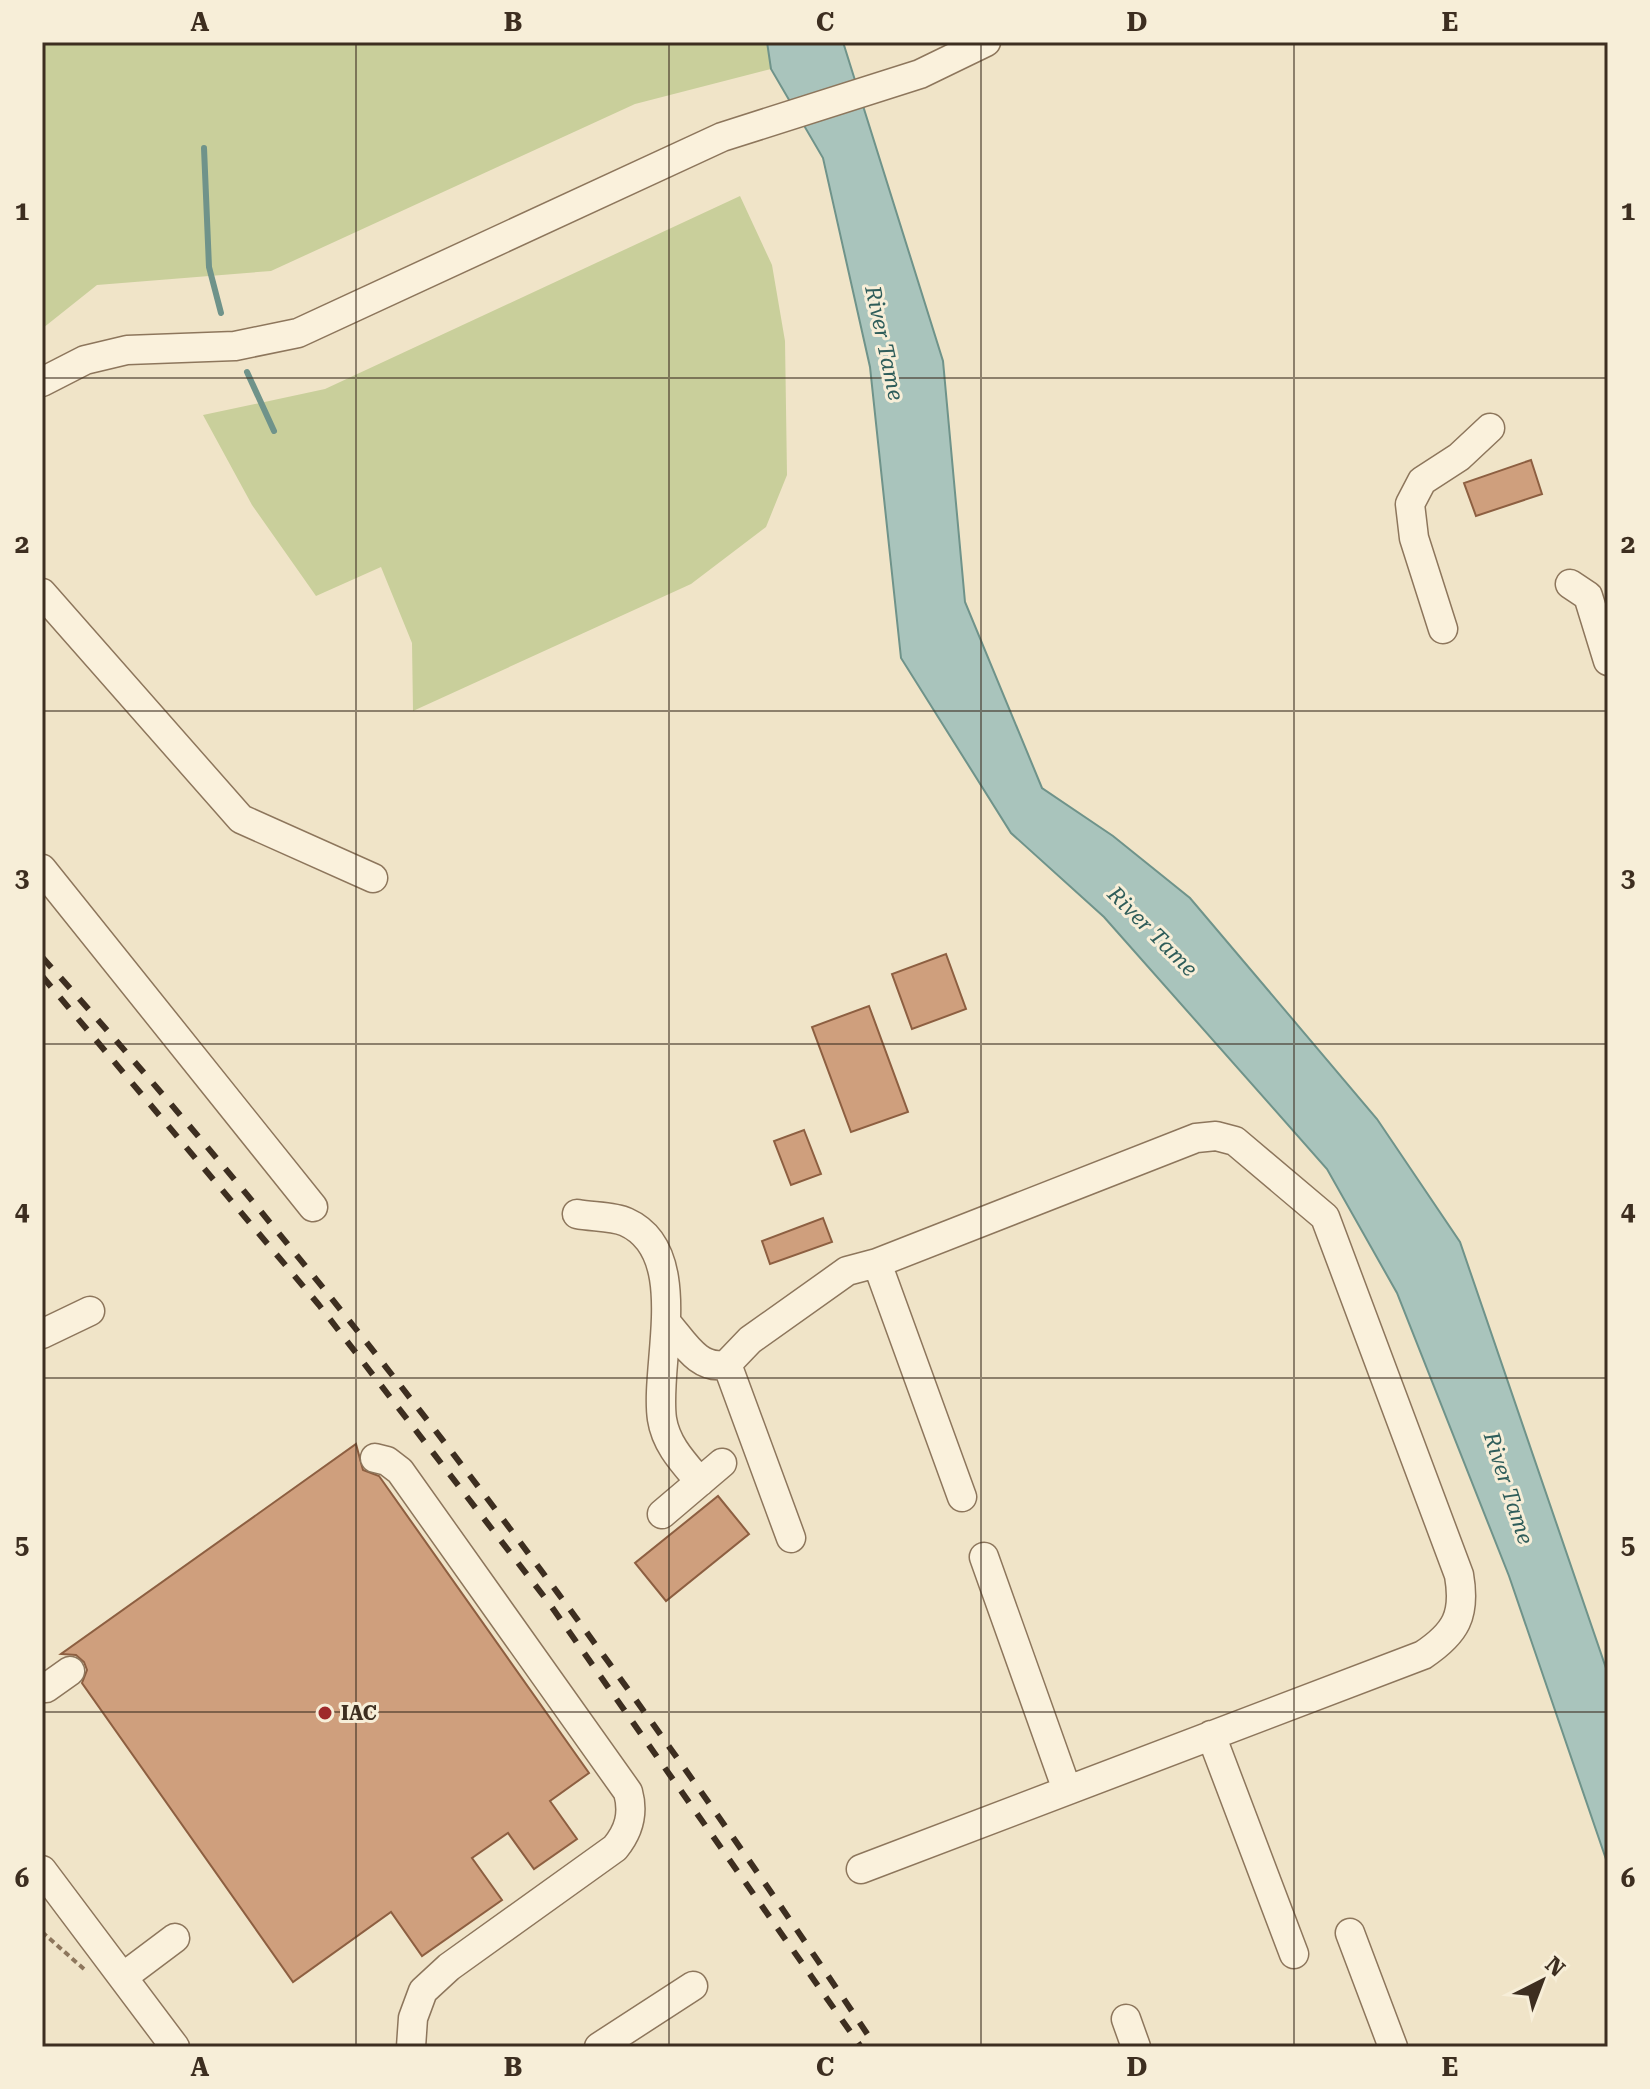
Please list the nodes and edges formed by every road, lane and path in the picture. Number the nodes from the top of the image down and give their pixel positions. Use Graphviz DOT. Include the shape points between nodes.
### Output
graph roads {
  1 [pos="986,42"];
  2 [pos="42,382"];
  3 [pos="1490,428"];
  4 [pos="1589,590"];
  5 [pos="42,593"];
  6 [pos="1443,629"];
  7 [pos="1608,661"];
  8 [pos="42,869"];
  9 [pos="373,878"];
  10 [pos="313,1207"];
  11 [pos="577,1214"];
  12 [pos="877,1263"];
  13 [pos="90,1311"];
  14 [pos="666,1322"];
  15 [pos="42,1334"];
  16 [pos="727,1364"];
  17 [pos="375,1458"];
  18 [pos="722,1463"];
  19 [pos="700,1482"];
  20 [pos="962,1497"];
  21 [pos="662,1514"];
  22 [pos="791,1538"];
  23 [pos="984,1557"];
  24 [pos="70,1671"];
  25 [pos="46,1688"];
  26 [pos="1211,1735"];
  27 [pos="1067,1790"];
  28 [pos="861,1869"];
  29 [pos="42,1870"];
  30 [pos="1350,1933"];
  31 [pos="175,1938"];
  32 [pos="1294,1954"];
  33 [pos="123,1977"];
  34 [pos="693,1986"];
  35 [pos="1126,2019"];
  36 [pos="169,2045"];
  37 [pos="411,2047"];
  38 [pos="599,2047"];
  39 [pos="1136,2047"];
  40 [pos="1393,2047"];
  1 -- 2 [label="lane" via="920,74 772,120 665,161 298,333 235,346 127,350 85,360"];
  3 -- 6 [label="lane" via="1422,481 1410,504 1414,538"];
  4 -- 7 [label="lane"];
  5 -- 9 [label="lane" via="241,819"];
  8 -- 10 [label="lane"];
  11 -- 14 [label="lane" via="626,1222 649,1241 662,1267"];
  12 -- 16 [label="lane" via="847,1271 750,1340"];
  12 -- 20 [label="lane"];
  12 -- 26 [label="lane" via="1196,1138 1235,1141 1325,1217 1463,1599 1446,1640 1423,1655"];
  13 -- 15 [label="lane"];
  14 -- 16 [label="lane" via="702,1362"];
  14 -- 19 [label="lane" via="662,1419 672,1449"];
  16 -- 22 [label="lane"];
  17 -- 37 [label="lane" via="400,1471 628,1792 632,1806 627,1833 615,1848 423,1991 413,2018"];
  18 -- 19 [label="lane"];
  19 -- 21 [label="lane"];
  23 -- 27 [label="lane"];
  24 -- 25 [label="lane"];
  26 -- 27 [label="lane"];
  26 -- 32 [label="lane"];
  27 -- 28 [label="lane"];
  29 -- 33 [label="lane"];
  30 -- 40 [label="lane"];
  31 -- 33 [label="lane"];
  33 -- 36 [label="lane"];
  34 -- 38 [label="lane"];
  35 -- 39 [label="lane"];
}
